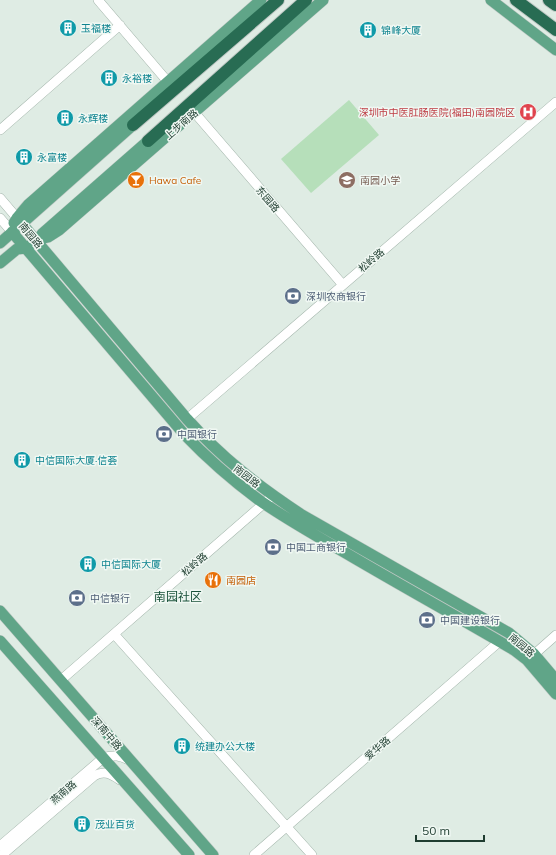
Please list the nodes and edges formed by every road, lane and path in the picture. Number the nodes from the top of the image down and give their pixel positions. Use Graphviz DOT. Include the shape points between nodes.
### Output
graph roads {
  1 [pos="98,0"];
  2 [pos="261,0"];
  3 [pos="278,0"];
  4 [pos="306,0"];
  5 [pos="323,0"];
  6 [pos="491,0"];
  7 [pos="516,0"];
  8 [pos="549,0"];
  9 [pos="556,5"];
  10 [pos="120,25"];
  11 [pos="556,30"];
  12 [pos="556,50"];
  13 [pos="168,82"];
  14 [pos="556,102"];
  15 [pos="194,112"];
  16 [pos="133,125"];
  17 [pos="0,130"];
  18 [pos="148,141"];
  19 [pos="0,198"];
  20 [pos="0,218"];
  21 [pos="19,221"];
  22 [pos="12,232"];
  23 [pos="36,240"];
  24 [pos="0,243"];
  25 [pos="26,248"];
  26 [pos="0,263"];
  27 [pos="343,285"];
  28 [pos="187,419"];
  29 [pos="273,496"];
  30 [pos="264,503"];
  31 [pos="0,611"];
  32 [pos="114,634"];
  33 [pos="556,635"];
  34 [pos="0,640"];
  35 [pos="500,641"];
  36 [pos="531,657"];
  37 [pos="61,680"];
  38 [pos="556,680"];
  39 [pos="556,694"];
  40 [pos="103,758"];
  41 [pos="132,762"];
  42 [pos="127,785"];
  43 [pos="286,826"];
  44 [pos="0,846"];
  45 [pos="2,855"];
  46 [pos="189,855"];
  47 [pos="214,855"];
  48 [pos="254,855"];
  49 [pos="312,855"];
  1 -- 10 [label="street"];
  2 -- 13 [label="main road"];
  3 -- 16 [label="highway"];
  4 -- 18 [label="highway"];
  5 -- 15 [label="main road, 上步南路"];
  6 -- 12 [label="main road"];
  7 -- 11 [label="highway"];
  8 -- 9 [label="highway"];
  10 -- 13 [label="street"];
  10 -- 17 [label="street"];
  13 -- 21 [label="main road" via="28,205"];
  14 -- 27 [label="street, 松岭路"];
  15 -- 23 [label="main road, 上步南路" via="59,230 48,237"];
  15 -- 27 [label="street, 东园路"];
  16 -- 21 [label="main road"];
  18 -- 23 [label="main road, 上步南路"];
  19 -- 21 [label="street, 南园路"];
  20 -- 22 [label="street, 南园路"];
  21 -- 22 [label="main road"];
  21 -- 23 [label="main road, 南园路"];
  22 -- 24 [label="main road"];
  22 -- 25 [label="main road, 南园路"];
  23 -- 25 [label="main road, 上步南路"];
  23 -- 28 [label="main road, 南园路"];
  25 -- 26 [label="main road, 上步南路" via="16,249"];
  25 -- 30 [label="main road, 南园路" via="184,434 212,461"];
  27 -- 28 [label="street, 松岭路"];
  28 -- 29 [label="main road, 南园路" via="209,444"];
  29 -- 30 [label="street, 松岭路"];
  29 -- 36 [label="main road, 南园路" via="508,633"];
  30 -- 32 [label="street, 松岭路"];
  30 -- 35 [label="main road, 南园路" via="381,574"];
  31 -- 37 [label="main road, 深南中路"];
  32 -- 37 [label="street, 松岭路"];
  32 -- 43 [label="street"];
  33 -- 36 [label="street"];
  34 -- 40 [label="main road, 深南中路"];
  35 -- 36 [label="main road, 南园路"];
  35 -- 43 [label="street, 爱华路"];
  36 -- 38 [label="main road, 南园路"];
  36 -- 39 [label="main road, 南园路"];
  37 -- 41 [label="main road, 深南中路"];
  40 -- 41 [label="street" via="116,756"];
  40 -- 42 [label="main road, 深南中路"];
  40 -- 44 [label="street, 燕南路"];
  41 -- 47 [label="main road, 深南中路"];
  42 -- 45 [label="street, 燕南路" via="112,775 99,773"];
  42 -- 46 [label="main road, 深南中路"];
  43 -- 48 [label="street, 爱华路"];
  43 -- 49 [label="street"];
}
